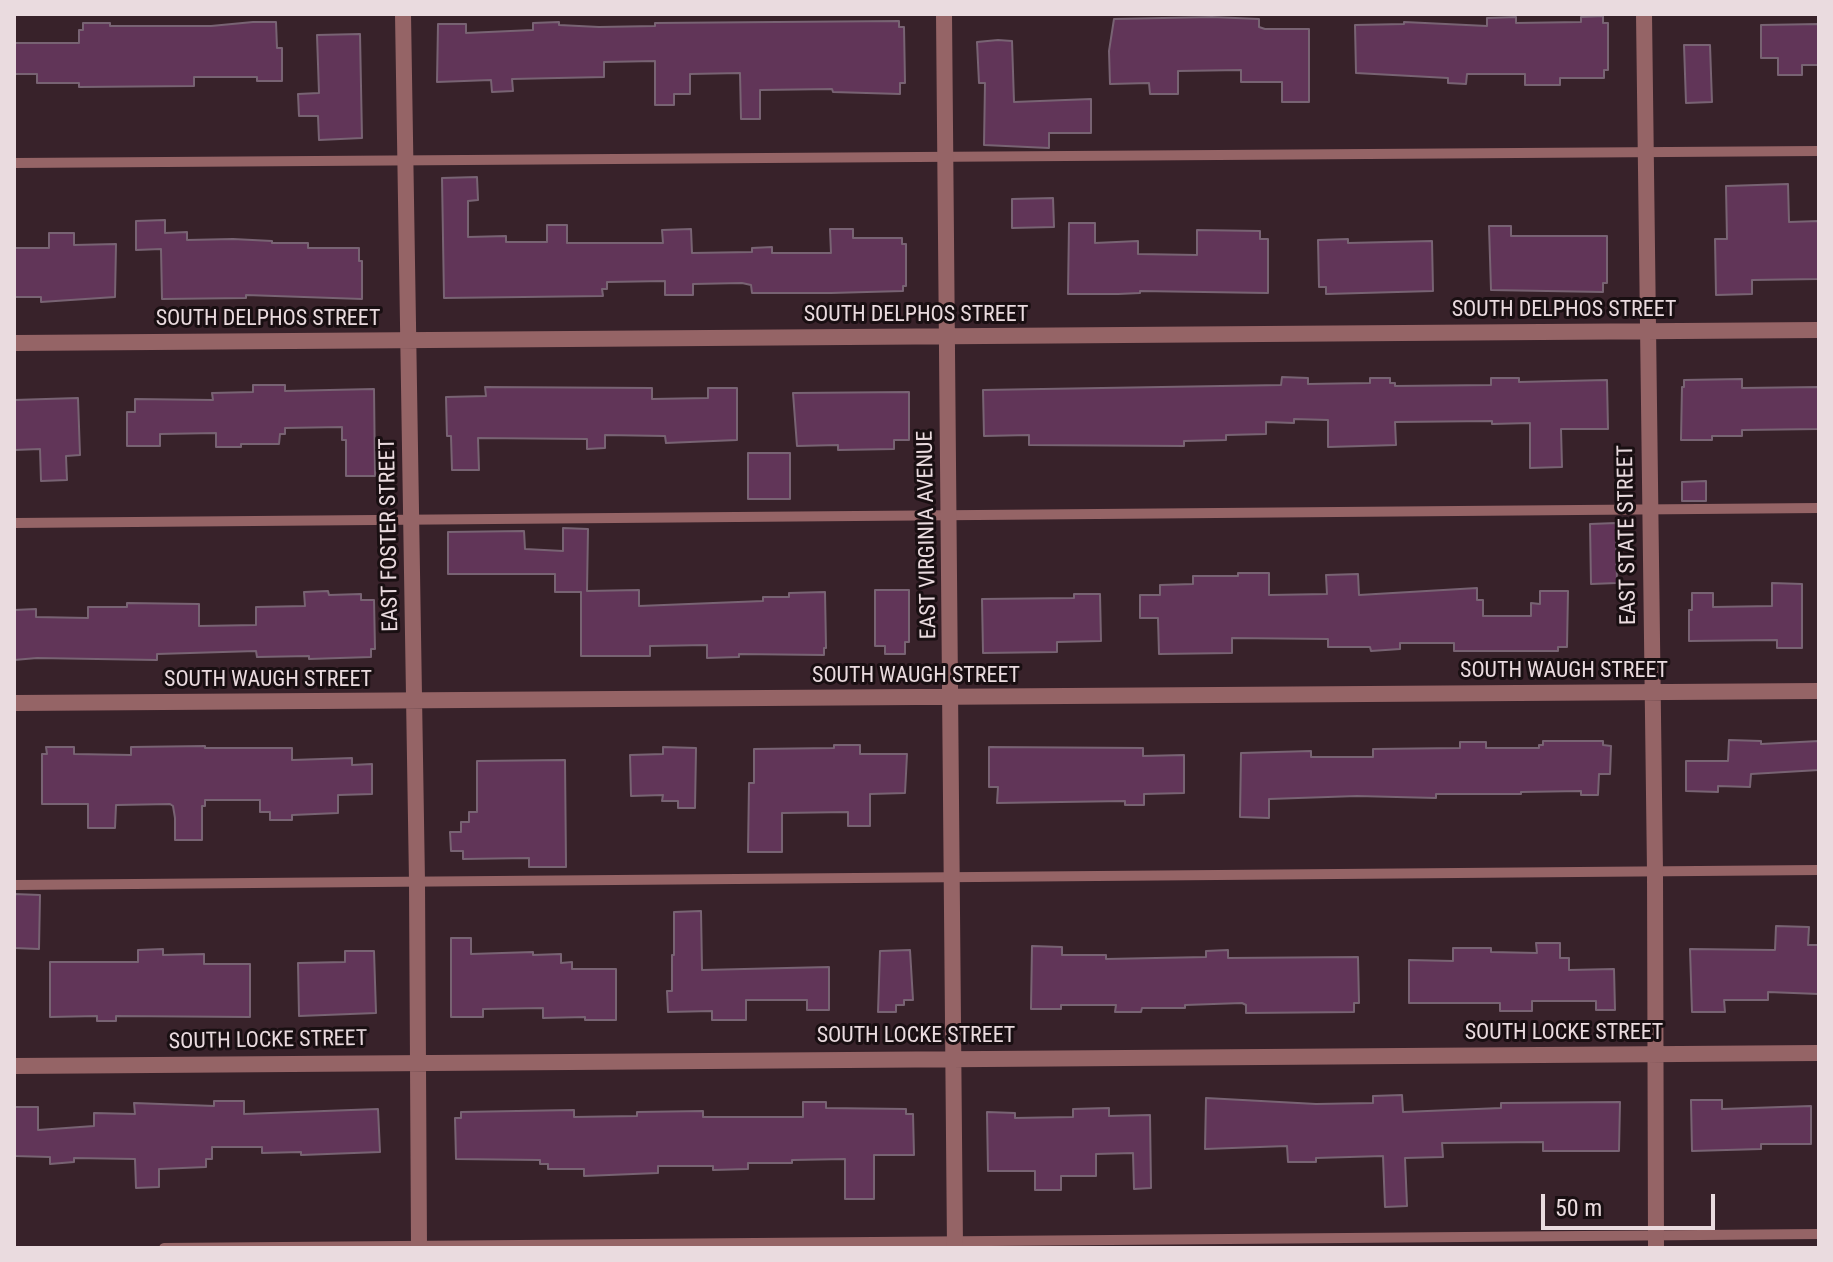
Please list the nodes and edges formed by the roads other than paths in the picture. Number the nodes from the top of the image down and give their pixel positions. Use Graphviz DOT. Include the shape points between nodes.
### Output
graph roads {
  1 [pos="403,14"];
  2 [pos="944,14"];
  3 [pos="1644,14"];
  4 [pos="1819,151"];
  5 [pos="1644,152"];
  6 [pos="946,157"];
  7 [pos="405,161"];
  8 [pos="14,163"];
  9 [pos="1819,330"];
  10 [pos="1647,331"];
  11 [pos="948,337"];
  12 [pos="409,340"];
  13 [pos="14,343"];
  14 [pos="1819,508"];
  15 [pos="1650,510"];
  16 [pos="949,516"];
  17 [pos="412,520"];
  18 [pos="14,523"];
  19 [pos="1819,691"];
  20 [pos="1652,693"];
  21 [pos="952,697"];
  22 [pos="413,701"];
  23 [pos="14,703"];
  24 [pos="1819,870"];
  25 [pos="1655,872"];
  26 [pos="953,877"];
  27 [pos="417,882"];
  28 [pos="14,885"];
  29 [pos="1819,1053"];
  30 [pos="1656,1055"];
  31 [pos="953,1057"];
  32 [pos="418,1061"];
  33 [pos="14,1066"];
  34 [pos="1819,1234"];
  35 [pos="1656,1242"];
  36 [pos="955,1245"];
  37 [pos="419,1247"];
  38 [pos="164,1248"];
  1 -- 7 [label="street, EAST FOSTER STREET"];
  2 -- 6 [label="street, EAST VIRGINIA AVENUE"];
  3 -- 5 [label="street, EAST STATE STREET"];
  4 -- 5 [label="lane"];
  5 -- 6 [label="lane"];
  5 -- 10 [label="street, EAST STATE STREET"];
  6 -- 7 [label="lane"];
  6 -- 11 [label="street, EAST VIRGINIA AVENUE"];
  7 -- 8 [label="lane"];
  7 -- 12 [label="street, EAST FOSTER STREET"];
  9 -- 10 [label="street, SOUTH DELPHOS STREET"];
  10 -- 11 [label="street, SOUTH DELPHOS STREET"];
  10 -- 15 [label="street, EAST STATE STREET"];
  11 -- 12 [label="street, SOUTH DELPHOS STREET"];
  11 -- 16 [label="street, EAST VIRGINIA AVENUE"];
  12 -- 13 [label="street, SOUTH DELPHOS STREET"];
  12 -- 17 [label="street, EAST FOSTER STREET"];
  14 -- 15 [label="lane"];
  15 -- 16 [label="lane"];
  15 -- 20 [label="street, EAST STATE STREET"];
  16 -- 17 [label="lane"];
  16 -- 21 [label="street, EAST VIRGINIA AVENUE"];
  17 -- 18 [label="lane"];
  17 -- 22 [label="street, EAST FOSTER STREET"];
  19 -- 20 [label="street, SOUTH WAUGH STREET"];
  20 -- 21 [label="street, SOUTH WAUGH STREET"];
  20 -- 25 [label="street, EAST STATE STREET"];
  21 -- 22 [label="street, SOUTH WAUGH STREET"];
  21 -- 26 [label="street, EAST VIRGINIA AVENUE"];
  22 -- 23 [label="street, SOUTH WAUGH STREET"];
  22 -- 27 [label="street, EAST FOSTER STREET"];
  24 -- 25 [label="lane"];
  25 -- 26 [label="lane"];
  25 -- 30 [label="street, EAST STATE STREET"];
  26 -- 27 [label="lane"];
  26 -- 31 [label="street, EAST VIRGINIA AVENUE"];
  27 -- 28 [label="lane"];
  27 -- 32 [label="street, EAST FOSTER STREET"];
  29 -- 30 [label="street, SOUTH LOCKE STREET"];
  30 -- 31 [label="street, SOUTH LOCKE STREET"];
  30 -- 35 [label="street, EAST STATE STREET"];
  31 -- 32 [label="street, SOUTH LOCKE STREET"];
  31 -- 36 [label="street, EAST VIRGINIA AVENUE"];
  32 -- 33 [label="street, SOUTH LOCKE STREET"];
  32 -- 37 [label="street, EAST FOSTER STREET"];
  34 -- 35 [label="lane"];
  35 -- 36 [label="lane"];
  36 -- 37 [label="lane"];
  37 -- 38 [label="lane"];
}
